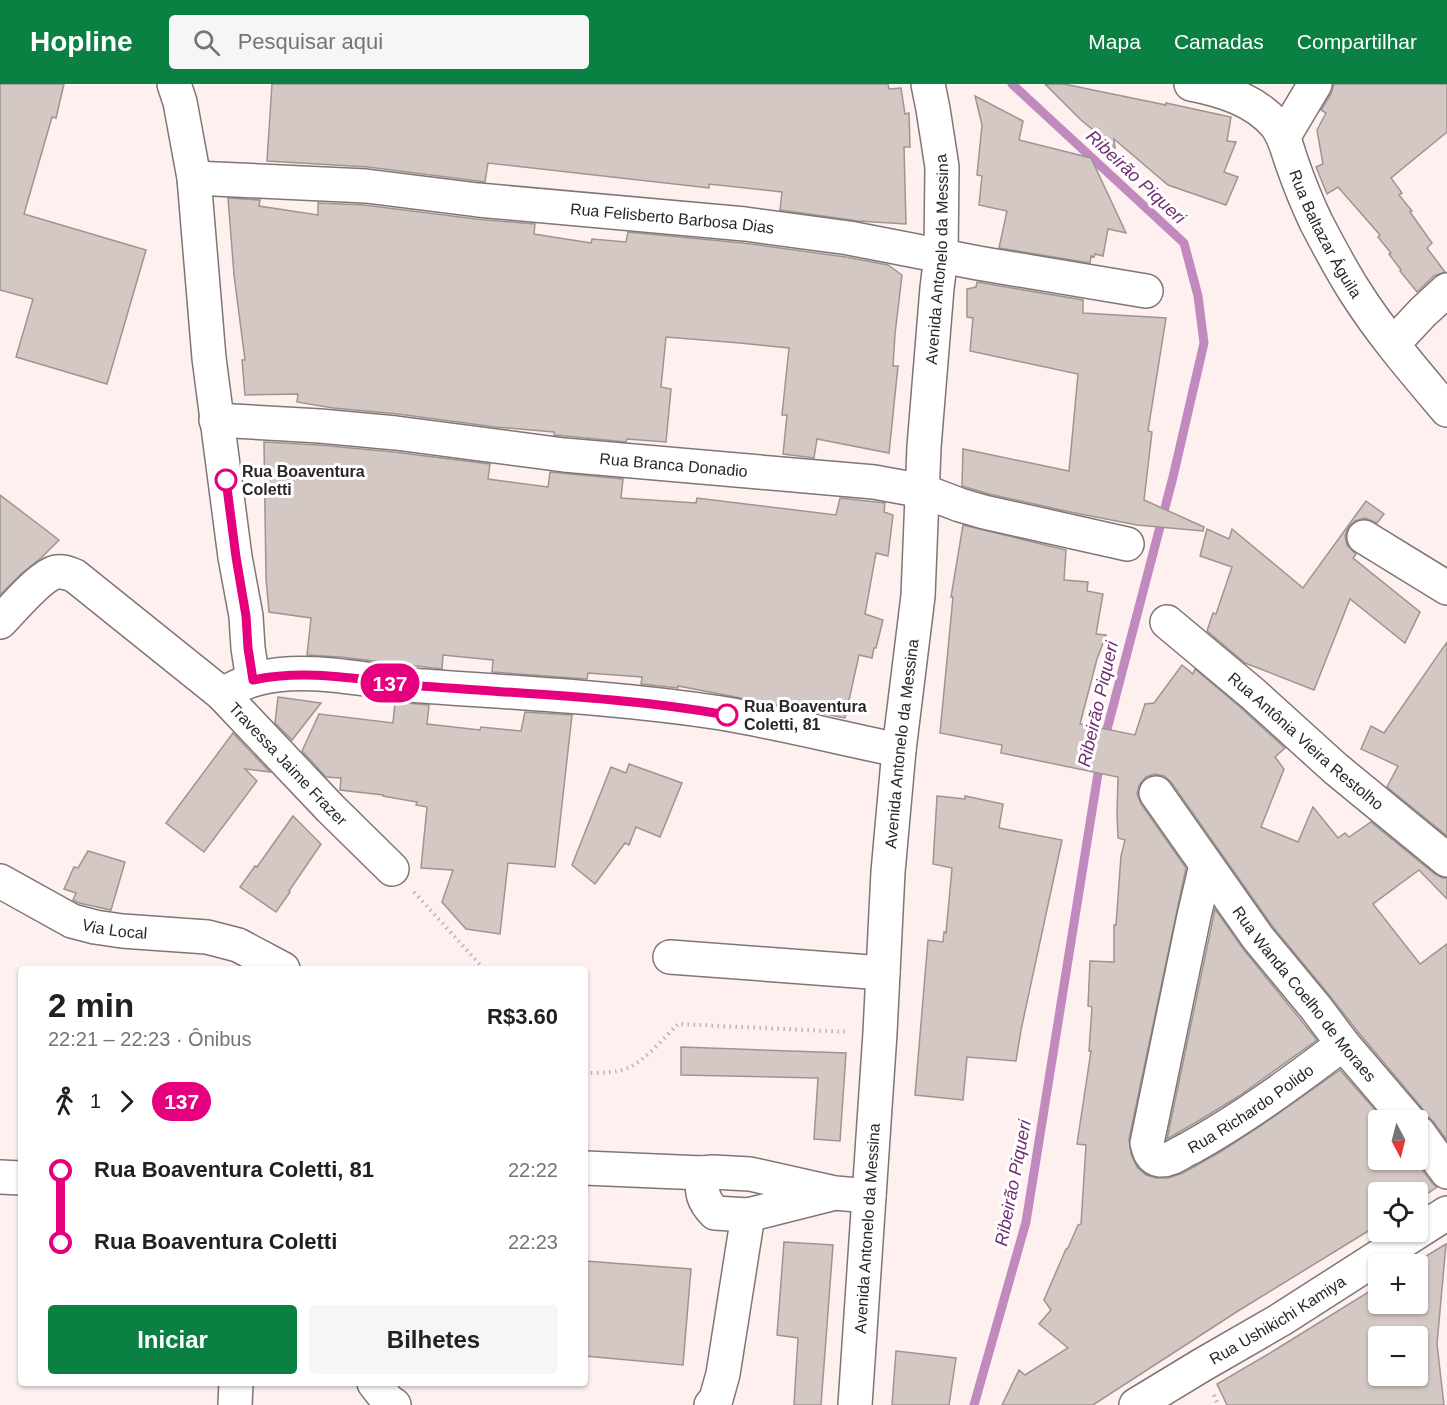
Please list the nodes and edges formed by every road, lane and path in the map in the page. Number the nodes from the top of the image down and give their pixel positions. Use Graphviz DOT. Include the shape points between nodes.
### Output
graph roads {
  1 [pos="174,84"];
  2 [pos="928,84"];
  3 [pos="1191,84"];
  4 [pos="1315,84"];
  5 [pos="1284,136"];
  6 [pos="194,178"];
  7 [pos="941,256"];
  8 [pos="1447,290"];
  9 [pos="1146,291"];
  10 [pos="1393,344"];
  11 [pos="1447,410"];
  12 [pos="216,420"];
  13 [pos="923,491"];
  14 [pos="1364,537"];
  15 [pos="1127,544"];
  16 [pos="1447,588"];
  17 [pos="0,622"];
  18 [pos="1167,622"];
  19 [pos="253,680"];
  20 [pos="222,694"];
  21 [pos="899,750"];
  22 [pos="1156,793"];
  23 [pos="1447,860"];
  24 [pos="1206,865"];
  25 [pos="392,869"];
  26 [pos="0,881"];
  27 [pos="234,957"];
  28 [pos="670,957"];
  29 [pos="271,966"];
  30 [pos="481,966"];
  31 [pos="883,973"];
  32 [pos="880,1033"];
  33 [pos="1343,1044"];
  34 [pos="588,1073"];
  35 [pos="1399,1110"];
  36 [pos="1428,1146"];
  37 [pos="588,1168"];
  38 [pos="1447,1172"];
  39 [pos="702,1173"];
  40 [pos="0,1177"];
  41 [pos="18,1178"];
  42 [pos="835,1193"];
  43 [pos="869,1196"];
  44 [pos="1447,1213"];
  45 [pos="748,1215"];
  46 [pos="236,1386"];
  47 [pos="376,1386"];
  48 [pos="236,1405"];
  49 [pos="394,1405"];
  50 [pos="711,1405"];
  51 [pos="855,1405"];
  52 [pos="1136,1405"];
  1 -- 6 [label="street"];
  2 -- 7 [label="street, Avenida Antonelo da Messina" via="942,167"];
  3 -- 5 [label="street, Rua Baltazar Águila" via="1245,100"];
  4 -- 5 [label="street"];
  5 -- 10 [label="street, Rua Baltazar Águila" via="1321,231 1354,290"];
  6 -- 7 [label="street, Rua Felisberto Barbosa Dias" via="366,186 745,225 849,238"];
  6 -- 12 [label="street"];
  7 -- 9 [label="street, Rua Felisberto Barbosa Dias"];
  7 -- 13 [label="street, Avenida Antonelo da Messina"];
  8 -- 10 [label="street"];
  10 -- 11 [label="street, Rua Baltazar Águila"];
  12 -- 13 [label="street, Rua Branca Donadio" via="396,433 564,455 874,482"];
  12 -- 19 [label="street"];
  13 -- 15 [label="street, Rua Branca Donadio" via="984,512"];
  13 -- 21 [label="street, Avenida Antonelo da Messina" via="918,597"];
  14 -- 16 [label="street"];
  17 -- 20 [label="street, Travessa Jaime Frazer" via="43,579 65,572"];
  18 -- 23 [label="street, Rua Antônia Vieira Restolho"];
  19 -- 20 [label="street"];
  19 -- 21 [label="street" via="324,675 635,702 728,715"];
  20 -- 25 [label="street, Travessa Jaime Frazer"];
  21 -- 31 [label="street, Avenida Antonelo da Messina"];
  22 -- 24 [label="street, Rua Wanda Coelho de Moraes"];
  24 -- 33 [label="street, Rua Wanda Coelho de Moraes" via="1258,938"];
  24 -- 33 [label="street, Rua Richardo Polido" via="1147,1143 1152,1156 1167,1160 1202,1141"];
  25 -- 30 [label="path"];
  26 -- 27 [label="street, Via Local" via="72,921 122,931 207,937"];
  27 -- 29 [label="street, Via Local"];
  28 -- 31 [label="street"];
  31 -- 32 [label="street, Avenida Antonelo da Messina"];
  32 -- 34 [label="path" via="678,1024 631,1067"];
  32 -- 43 [label="street, Avenida Antonelo da Messina"];
  33 -- 35 [label="street, Rua Wanda Coelho de Moraes"];
  36 -- 38 [label="street"];
  37 -- 39 [label="street"];
  39 -- 42 [label="street" via="750,1174"];
  39 -- 45 [label="street" via="705,1204 715,1213"];
  40 -- 41 [label="street"];
  42 -- 43 [label="street"];
  42 -- 45 [label="street"];
  43 -- 51 [label="street, Avenida Antonelo da Messina"];
  44 -- 52 [label="street, Rua Ushikichi Kamiya" via="1280,1320"];
  45 -- 50 [label="street" via="723,1374"];
  46 -- 48 [label="street"];
  47 -- 49 [label="street"];
}
